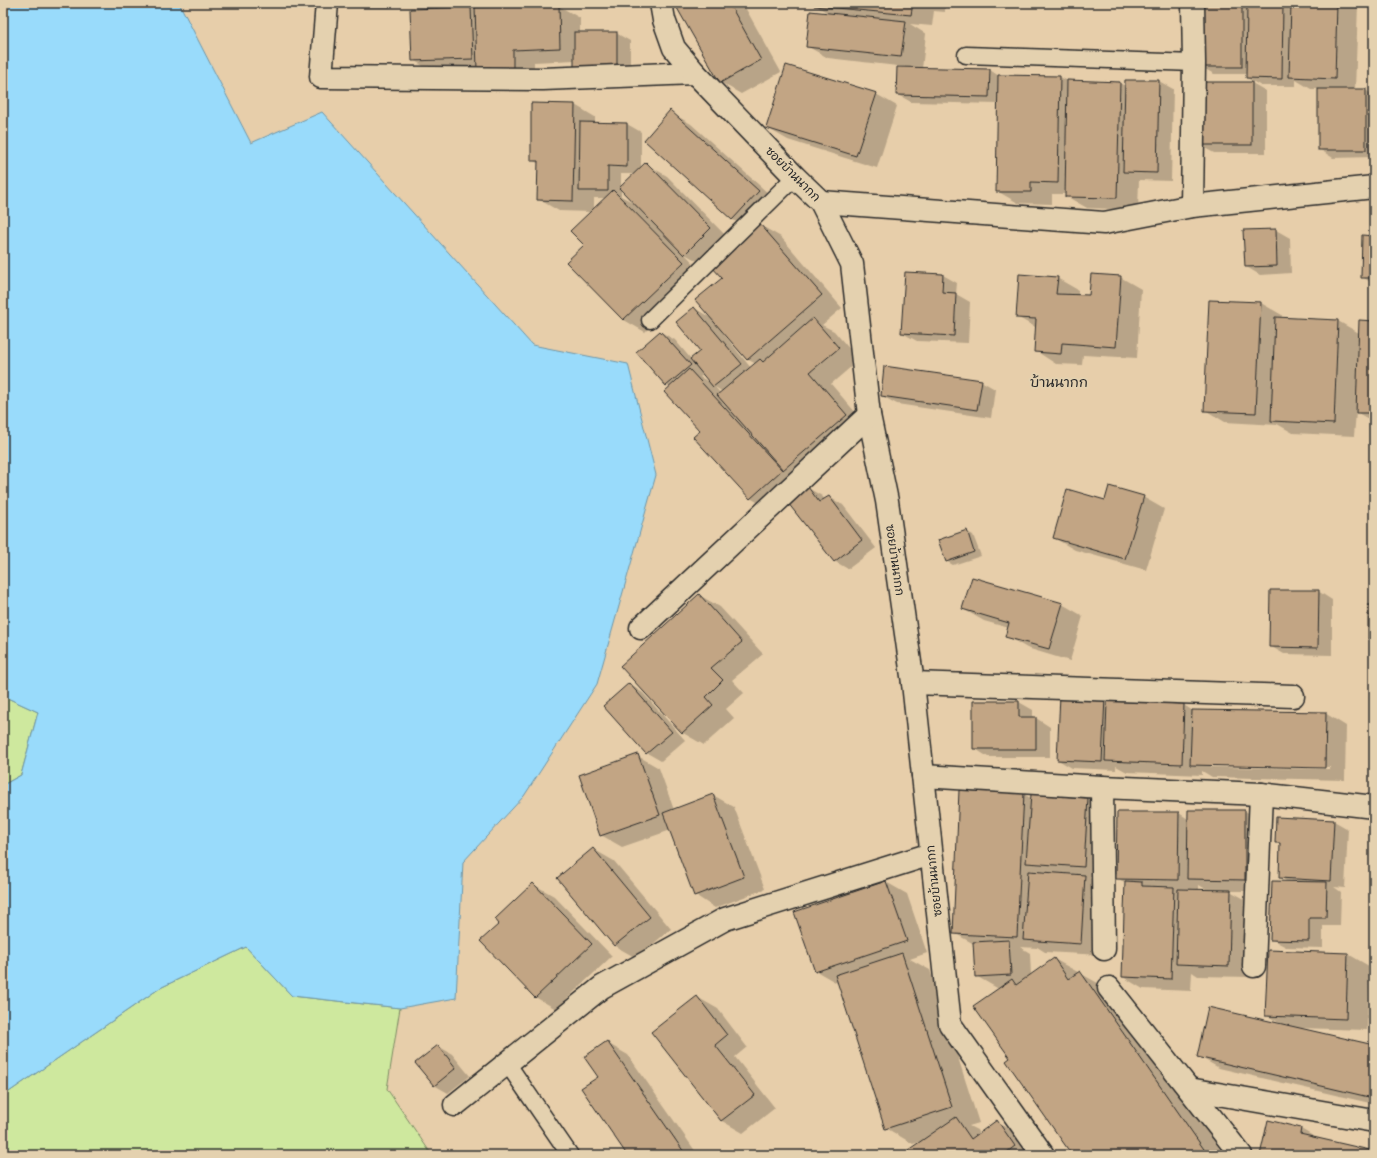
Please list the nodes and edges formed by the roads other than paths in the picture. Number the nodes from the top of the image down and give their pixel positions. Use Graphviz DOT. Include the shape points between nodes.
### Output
graph roads {
  1 [pos="326,3"];
  2 [pos="661,3"];
  3 [pos="1194,3"];
  4 [pos="966,56"];
  5 [pos="1194,63"];
  6 [pos="695,73"];
  7 [pos="795,178"];
  8 [pos="1374,187"];
  9 [pos="821,202"];
  10 [pos="1192,206"];
  11 [pos="650,320"];
  12 [pos="869,416"];
  13 [pos="641,628"];
  14 [pos="913,683"];
  15 [pos="1293,696"];
  16 [pos="923,776"];
  17 [pos="1102,787"];
  18 [pos="1261,794"];
  19 [pos="1374,807"];
  20 [pos="931,854"];
  21 [pos="1104,949"];
  22 [pos="1254,966"];
  23 [pos="1109,988"];
  24 [pos="507,1063"];
  25 [pos="1189,1089"];
  26 [pos="455,1105"];
  27 [pos="1374,1121"];
  28 [pos="570,1155"];
  29 [pos="1043,1155"];
  30 [pos="1241,1155"];
  1 -- 6 [label="street" via="321,77 543,79"];
  2 -- 6 [label="street, ซอยบ้านนากก" via="674,48"];
  3 -- 5 [label="street"];
  4 -- 5 [label="lane"];
  5 -- 10 [label="street"];
  6 -- 7 [label="street, ซอยบ้านนากก"];
  7 -- 9 [label="street, ซอยบ้านนากก"];
  7 -- 11 [label="lane"];
  8 -- 10 [label="street"];
  9 -- 10 [label="street" via="1104,223"];
  9 -- 12 [label="street, ซอยบ้านนากก" via="852,264"];
  12 -- 13 [label="street"];
  12 -- 14 [label="street, ซอยบ้านนากก" via="887,501"];
  14 -- 15 [label="street"];
  14 -- 16 [label="street, ซอยบ้านนากก"];
  16 -- 17 [label="street"];
  16 -- 20 [label="street, ซอยบ้านนากก"];
  17 -- 18 [label="street"];
  17 -- 21 [label="street"];
  18 -- 19 [label="street"];
  18 -- 22 [label="street"];
  20 -- 24 [label="street" via="725,919 602,987"];
  20 -- 29 [label="street, ซอยบ้านนากก" via="950,1024"];
  23 -- 25 [label="street"];
  24 -- 26 [label="street"];
  24 -- 28 [label="lane"];
  25 -- 27 [label="street"];
  25 -- 30 [label="street"];
}
